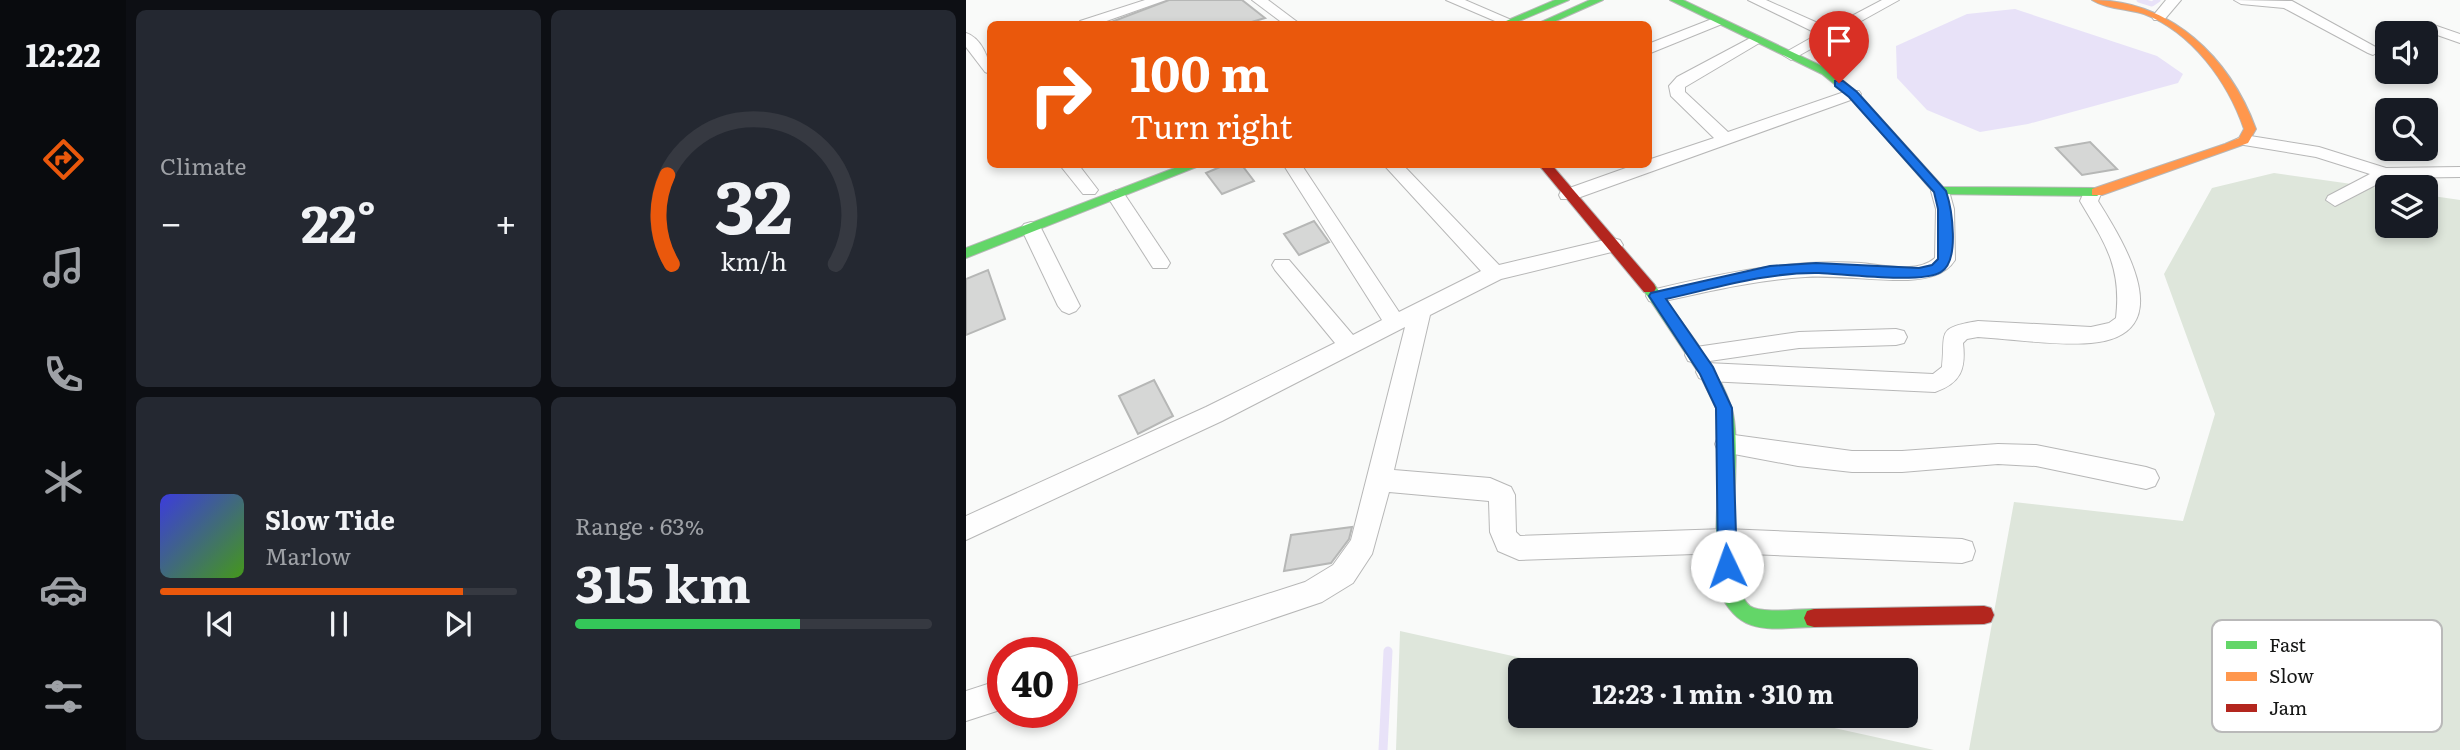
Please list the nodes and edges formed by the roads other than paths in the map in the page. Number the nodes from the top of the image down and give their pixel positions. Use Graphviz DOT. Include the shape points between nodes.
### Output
graph roads {
  1 [pos="1159,0"];
  2 [pos="1259,0"];
  3 [pos="1453,0"];
  4 [pos="1564,0"];
  5 [pos="1598,0"];
  6 [pos="1675,0"];
  7 [pos="1755,0"];
  8 [pos="1892,0"];
  9 [pos="2097,0"];
  10 [pos="2174,0"];
  11 [pos="2241,0"];
  12 [pos="2159,17"];
  13 [pos="1094,21"];
  14 [pos="1288,21"];
  15 [pos="1501,21"];
  16 [pos="1511,21"];
  17 [pos="1548,21"];
  18 [pos="1717,21"];
  19 [pos="2438,31"];
  20 [pos="1829,34"];
  21 [pos="966,37"];
  22 [pos="1756,39"];
  23 [pos="2460,39"];
  24 [pos="1652,48"];
  25 [pos="2373,50"];
  26 [pos="1791,55"];
  27 [pos="987,60"];
  28 [pos="987,61"];
  29 [pos="966,64"];
  30 [pos="1853,94"];
  31 [pos="1726,140"];
  32 [pos="2244,140"];
  33 [pos="1652,162"];
  34 [pos="1071,168"];
  35 [pos="1148,168"];
  36 [pos="1188,168"];
  37 [pos="1295,168"];
  38 [pos="1396,168"];
  39 [pos="1547,168"];
  40 [pos="1627,169"];
  41 [pos="2460,172"];
  42 [pos="2385,173"];
  43 [pos="1089,190"];
  44 [pos="1940,191"];
  45 [pos="2092,194"];
  46 [pos="1568,195"];
  47 [pos="1116,196"];
  48 [pos="2335,200"];
  49 [pos="1031,228"];
  50 [pos="966,235"];
  51 [pos="1613,245"];
  52 [pos="966,253"];
  53 [pos="1160,262"];
  54 [pos="1282,265"];
  55 [pos="1495,273"];
  56 [pos="1656,296"];
  57 [pos="1069,306"];
  58 [pos="1421,308"];
  59 [pos="1394,322"];
  60 [pos="1896,337"];
  61 [pos="1349,345"];
  62 [pos="1702,363"];
  63 [pos="1727,444"];
  64 [pos="2146,478"];
  65 [pos="1379,480"];
  66 [pos="966,528"];
  67 [pos="1726,541"];
  68 [pos="1962,551"];
  69 [pos="1984,615"];
  70 [pos="1078,670"];
  71 [pos="987,699"];
  72 [pos="966,706"];
  1 -- 13 [label="street"];
  2 -- 14 [label="street"];
  3 -- 15 [label="street"];
  4 -- 16 [label="street"];
  5 -- 17 [label="street"];
  6 -- 18 [label="street"];
  7 -- 20 [label="street"];
  8 -- 20 [label="street"];
  9 -- 12 [label="street"];
  10 -- 12 [label="street"];
  11 -- 25 [label="street" via="2287,4"];
  12 -- 32 [label="street" via="2211,58 2226,77 2245,111 2249,129"];
  18 -- 22 [label="street"];
  18 -- 24 [label="street"];
  19 -- 23 [label="street"];
  20 -- 26 [label="street"];
  21 -- 27 [label="street"];
  22 -- 26 [label="street"];
  22 -- 31 [label="street" via="1677,86 1677,93"];
  26 -- 30 [label="street" via="1819,68"];
  28 -- 29 [label="street"];
  30 -- 31 [label="street"];
  30 -- 44 [label="street"];
  31 -- 33 [label="street"];
  32 -- 42 [label="street" via="2319,152"];
  32 -- 45 [label="street"];
  34 -- 43 [label="street"];
  35 -- 43 [label="street"];
  36 -- 47 [label="street"];
  37 -- 59 [label="street"];
  38 -- 55 [label="street"];
  39 -- 46 [label="street"];
  40 -- 46 [label="street"];
  41 -- 42 [label="street"];
  42 -- 48 [label="street"];
  43 -- 50 [label="street"];
  44 -- 45 [label="street"];
  44 -- 56 [label="street" via="1945,209 1945,260 1937,269 1919,273 1816,268 1770,271"];
  45 -- 62 [label="street" via="2090,201 2126,264 2130,283 2126,321 2116,329 2091,335 1960,332 1952,341 1954,368 1948,378 1935,383"];
  46 -- 51 [label="street"];
  47 -- 49 [label="street"];
  47 -- 53 [label="street"];
  49 -- 52 [label="street"];
  49 -- 57 [label="street"];
  51 -- 55 [label="street"];
  51 -- 56 [label="street"];
  54 -- 61 [label="street"];
  55 -- 58 [label="street"];
  56 -- 62 [label="street"];
  58 -- 59 [label="street"];
  58 -- 65 [label="street"];
  59 -- 61 [label="street"];
  60 -- 62 [label="street" via="1799,340"];
  61 -- 66 [label="street" via="1214,414"];
  62 -- 63 [label="street" via="1724,408"];
  63 -- 64 [label="street" via="1872,463 2029,454"];
  63 -- 67 [label="street"];
  65 -- 67 [label="street" via="1490,489 1502,495 1507,543 1519,548"];
  65 -- 70 [label="street" via="1363,545 1343,575 1275,607"];
  67 -- 68 [label="street"];
  67 -- 69 [label="street" via="1729,591 1743,612 1759,619"];
  71 -- 72 [label="street"];
}
